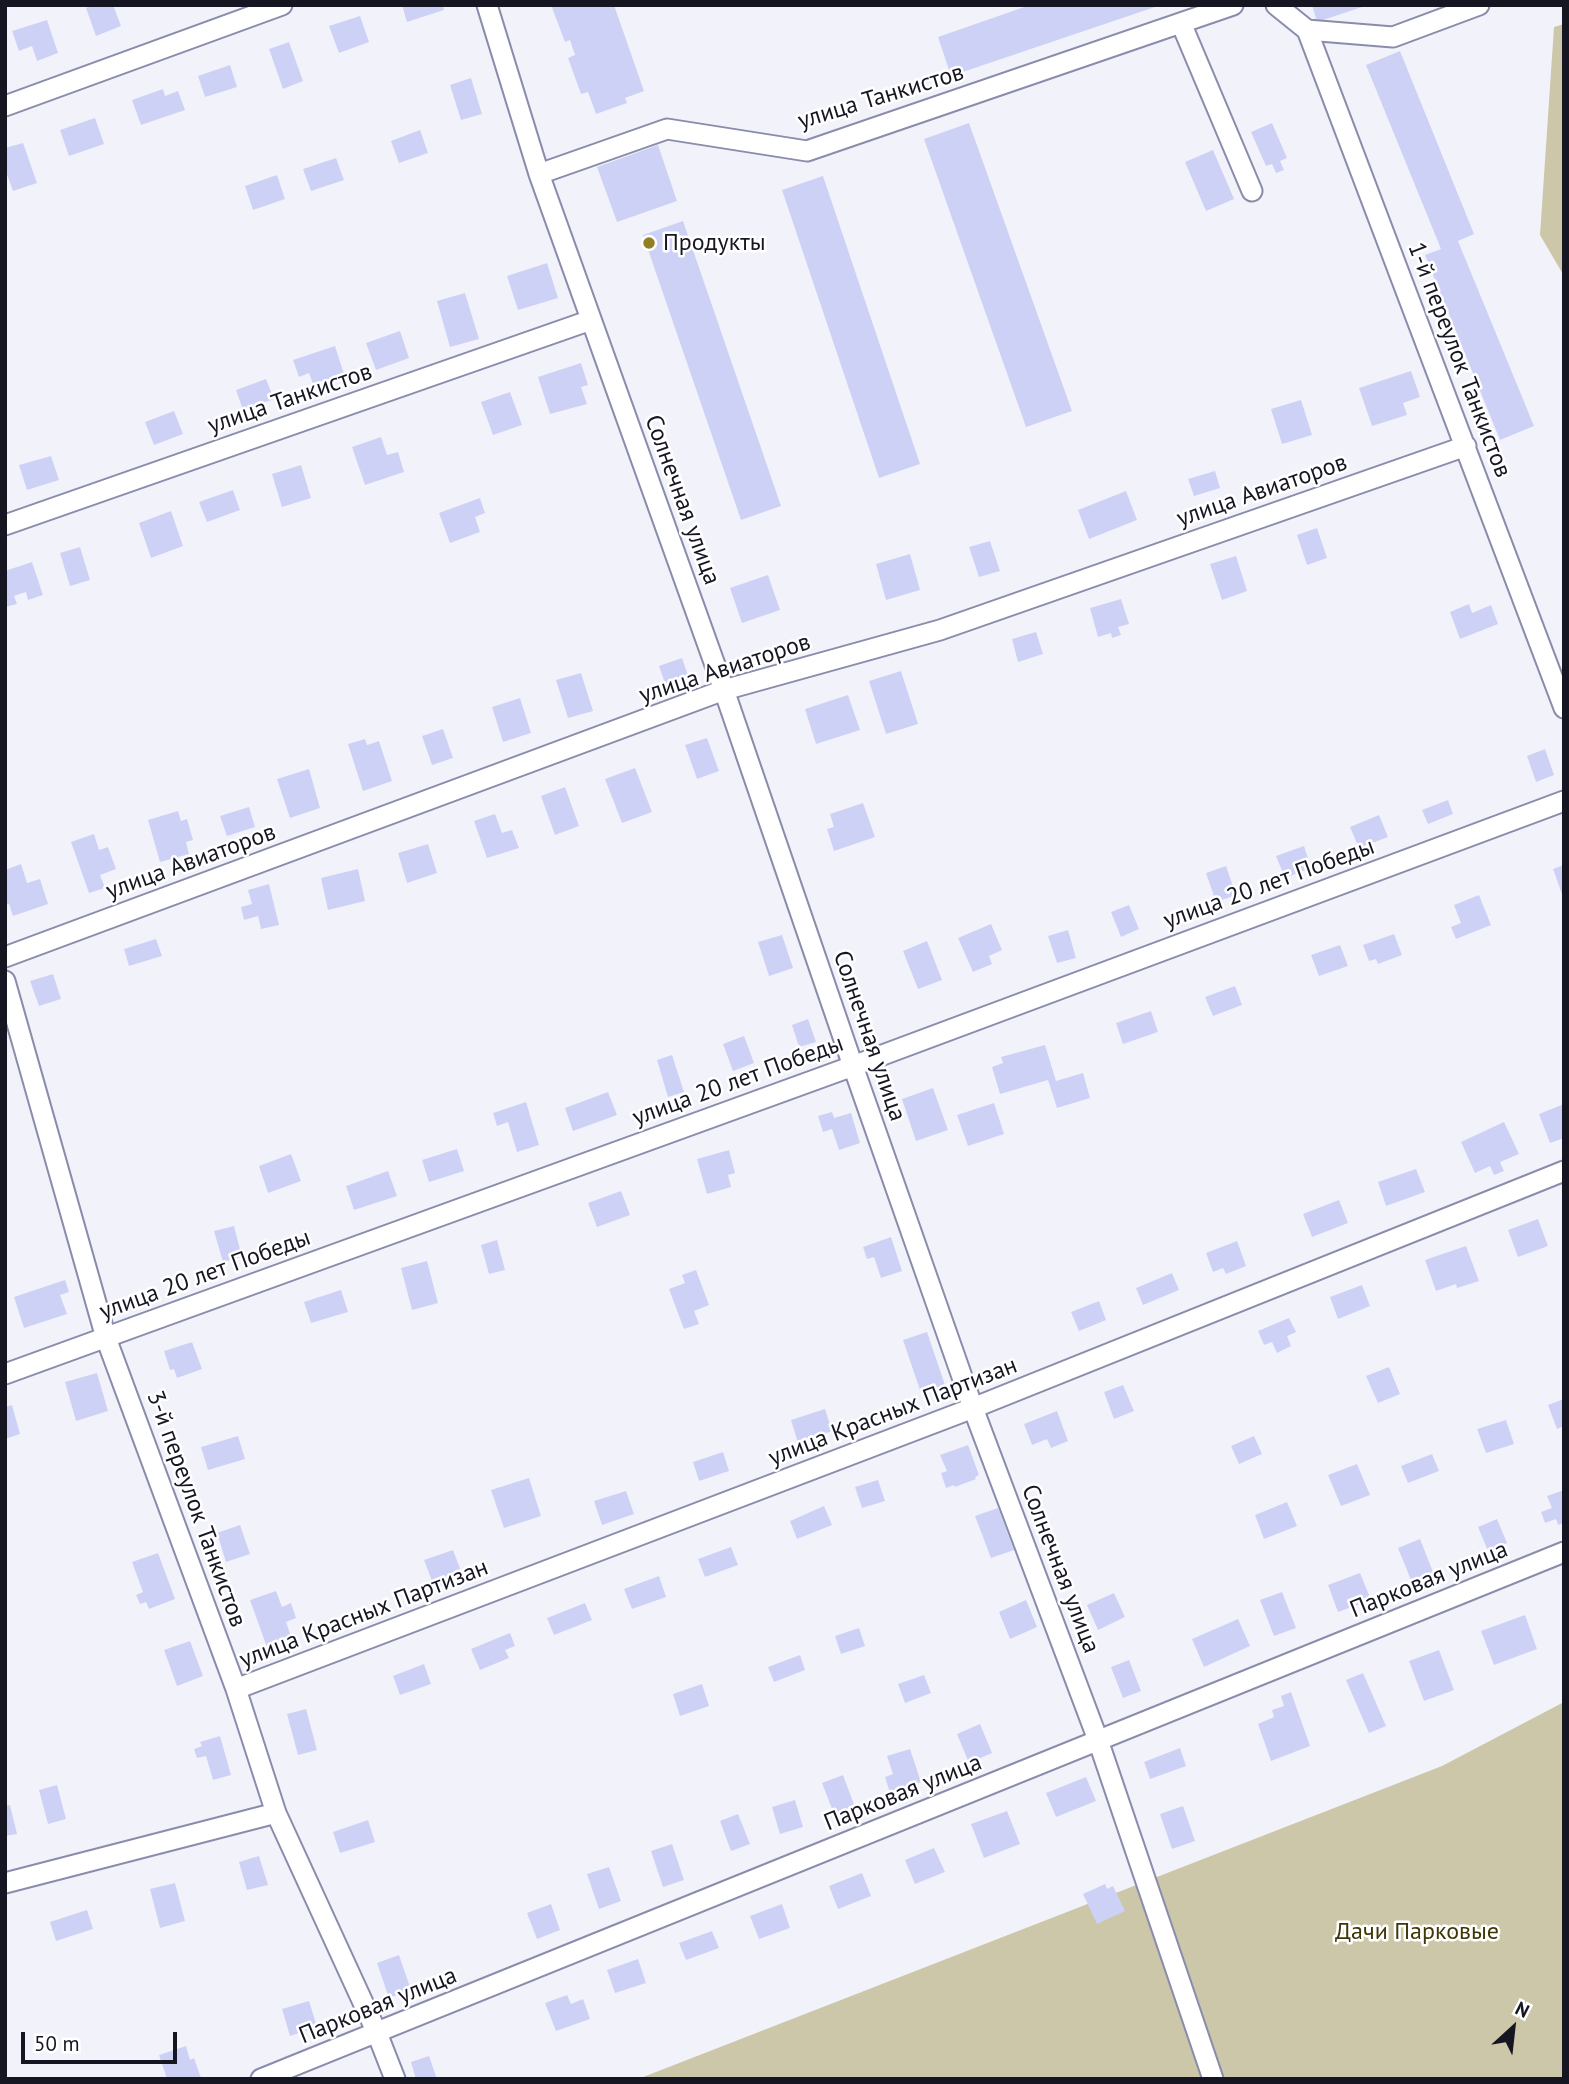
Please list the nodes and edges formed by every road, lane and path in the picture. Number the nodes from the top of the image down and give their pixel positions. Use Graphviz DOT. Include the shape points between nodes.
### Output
graph roads {
  1 [pos="282,5"];
  2 [pos="487,5"];
  3 [pos="1233,5"];
  4 [pos="1276,5"];
  5 [pos="1479,5"];
  6 [pos="1181,23"];
  7 [pos="1307,30"];
  8 [pos="5,107"];
  9 [pos="539,174"];
  10 [pos="1252,191"];
  11 [pos="592,320"];
  12 [pos="1466,446"];
  13 [pos="5,525"];
  14 [pos="724,690"];
  15 [pos="1564,708"];
  16 [pos="1564,801"];
  17 [pos="5,957"];
  18 [pos="5,981"];
  19 [pos="853,1066"];
  20 [pos="1564,1171"];
  21 [pos="106,1338"];
  22 [pos="5,1374"];
  23 [pos="973,1408"];
  24 [pos="1564,1552"];
  25 [pos="236,1689"];
  26 [pos="1098,1740"];
  27 [pos="276,1812"];
  28 [pos="5,1884"];
  29 [pos="377,2033"];
  30 [pos="261,2079"];
  31 [pos="395,2079"];
  32 [pos="1213,2079"];
  1 -- 8 [label="street"];
  2 -- 9 [label="street, Солнечная улица"];
  3 -- 6 [label="street, улица Танкистов"];
  4 -- 7 [label="street"];
  5 -- 7 [label="street" via="1394,37"];
  6 -- 9 [label="street, улица Танкистов" via="807,151 667,130"];
  6 -- 10 [label="street"];
  7 -- 12 [label="street, 1-й переулок Танкистов"];
  9 -- 11 [label="street, Солнечная улица"];
  11 -- 13 [label="street, улица Танкистов"];
  11 -- 14 [label="street, Солнечная улица"];
  12 -- 14 [label="street, улица Авиаторов" via="940,630"];
  12 -- 15 [label="street, 1-й переулок Танкистов"];
  14 -- 17 [label="street, улица Авиаторов"];
  14 -- 19 [label="street, Солнечная улица"];
  16 -- 19 [label="street, улица 20 лет Победы"];
  18 -- 21 [label="street, 3-й переулок Танкистов"];
  19 -- 21 [label="street, улица 20 лет Победы"];
  19 -- 23 [label="street, Солнечная улица"];
  20 -- 23 [label="street, улица Красных Партизан"];
  21 -- 22 [label="street, улица 20 лет Победы"];
  21 -- 25 [label="street, 3-й переулок Танкистов"];
  23 -- 25 [label="street, улица Красных Партизан"];
  23 -- 26 [label="street, Солнечная улица"];
  24 -- 26 [label="street, Парковая улица"];
  25 -- 27 [label="street, 3-й переулок Танкистов"];
  26 -- 29 [label="street, Парковая улица"];
  26 -- 32 [label="street, Солнечная улица"];
  27 -- 28 [label="street"];
  27 -- 29 [label="street, 3-й переулок Танкистов"];
  29 -- 30 [label="street, Парковая улица"];
  29 -- 31 [label="street, 3-й переулок Танкистов"];
}
